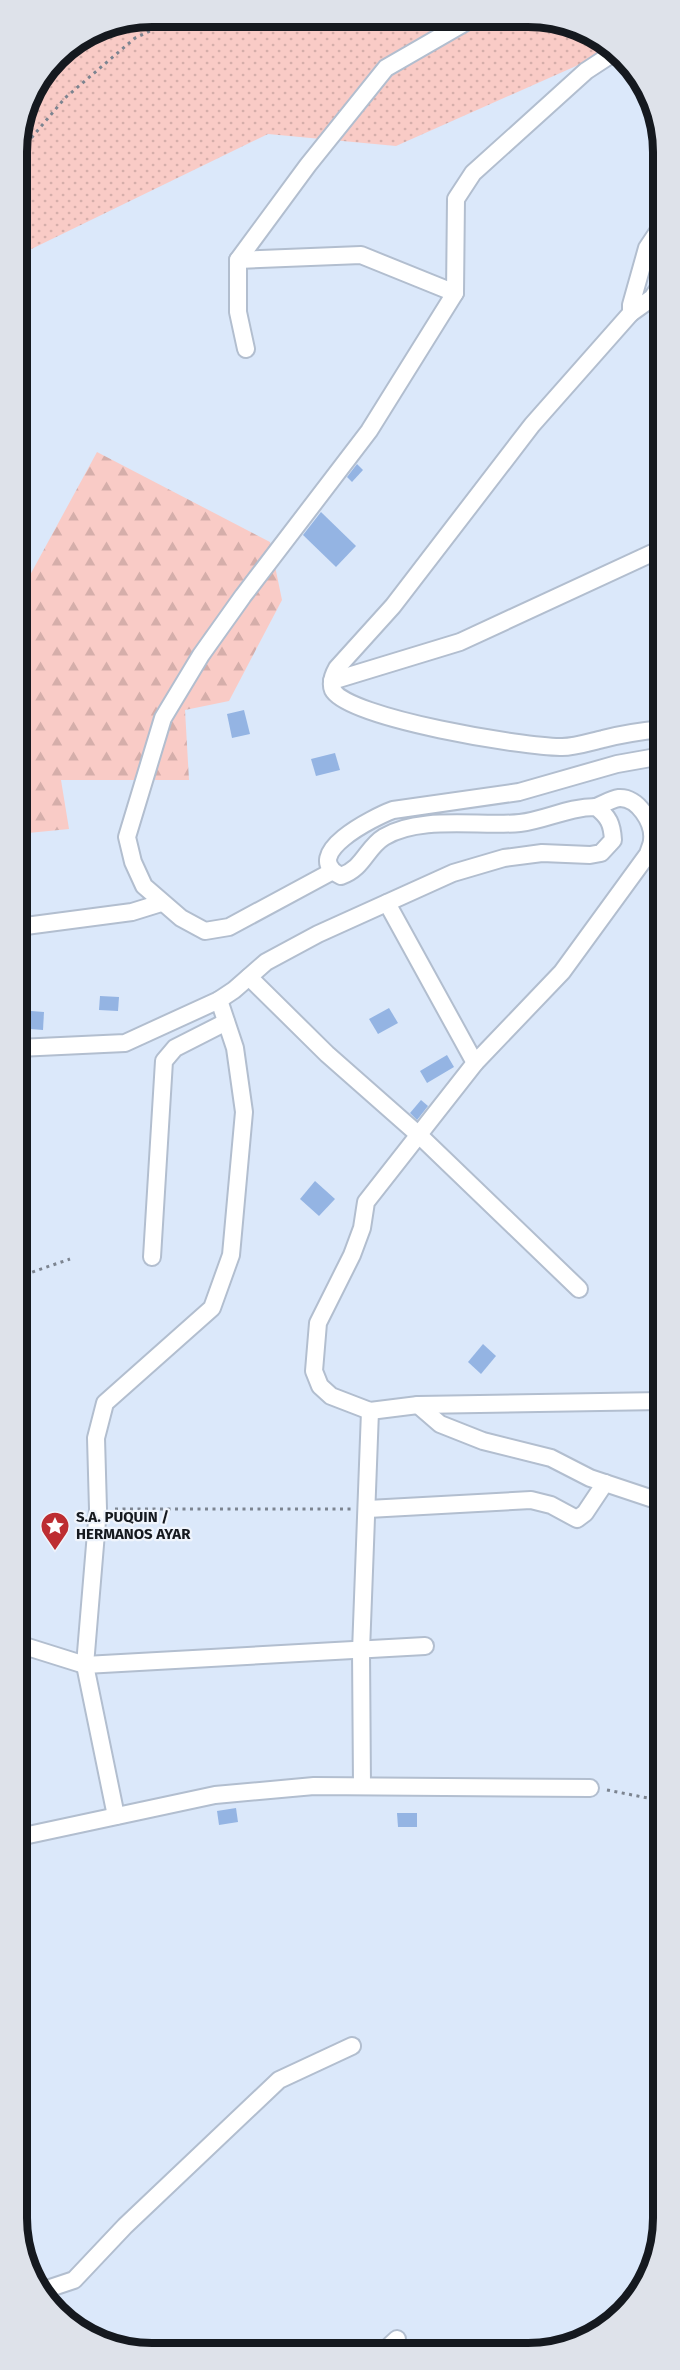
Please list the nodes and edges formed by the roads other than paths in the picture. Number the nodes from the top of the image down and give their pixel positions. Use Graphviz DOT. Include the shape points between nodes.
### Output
graph roads {
  1 [pos="457,27"];
  2 [pos="607,56"];
  3 [pos="653,240"];
  4 [pos="238,260"];
  5 [pos="455,293"];
  6 [pos="653,297"];
  7 [pos="631,313"];
  8 [pos="246,349"];
  9 [pos="653,553"];
  10 [pos="332,681"];
  11 [pos="653,730"];
  12 [pos="653,758"];
  13 [pos="596,807"];
  14 [pos="332,872"];
  15 [pos="161,903"];
  16 [pos="387,903"];
  17 [pos="27,926"];
  18 [pos="249,977"];
  19 [pos="219,1000"];
  20 [pos="226,1022"];
  21 [pos="27,1048"];
  22 [pos="476,1063"];
  23 [pos="420,1136"];
  24 [pos="152,1257"];
  25 [pos="579,1289"];
  26 [pos="653,1401"];
  27 [pos="418,1405"];
  28 [pos="370,1411"];
  29 [pos="605,1483"];
  30 [pos="653,1499"];
  31 [pos="368,1509"];
  32 [pos="425,1646"];
  33 [pos="27,1647"];
  34 [pos="361,1652"];
  35 [pos="85,1665"];
  36 [pos="362,1786"];
  37 [pos="590,1788"];
  38 [pos="116,1816"];
  39 [pos="27,1834"];
  40 [pos="352,2046"];
  41 [pos="49,2288"];
  42 [pos="397,2339"];
  43 [pos="393,2343"];
  1 -- 4 [label="street" via="386,68"];
  2 -- 5 [label="street" via="473,172 456,199"];
  3 -- 7 [label="street"];
  4 -- 5 [label="street" via="361,255"];
  4 -- 8 [label="street" via="237,312"];
  5 -- 15 [label="street" via="369,431 201,655 163,718 127,837 137,874"];
  6 -- 7 [label="street"];
  7 -- 10 [label="street" via="510,452 393,606 337,668"];
  9 -- 10 [label="street" via="460,642"];
  10 -- 11 [label="street" via="339,697 374,711 439,730 516,744 564,747"];
  12 -- 14 [label="street" via="519,792 422,805 375,816 335,845 328,864"];
  13 -- 14 [label="street" via="563,810 522,823 423,825 384,837 353,872 341,876"];
  13 -- 16 [label="street" via="612,825 613,840 601,853 542,853 504,858 453,873"];
  13 -- 22 [label="street" via="620,798 633,802 650,825 653,839 648,854 562,972"];
  14 -- 15 [label="street" via="230,927 205,931"];
  15 -- 17 [label="street" via="132,912"];
  16 -- 18 [label="street" via="266,962"];
  16 -- 22 [label="street"];
  18 -- 19 [label="street"];
  18 -- 23 [label="street" via="327,1054"];
  19 -- 20 [label="street"];
  19 -- 21 [label="street" via="125,1043"];
  20 -- 24 [label="street" via="175,1048 164,1061"];
  20 -- 35 [label="street" via="235,1048 244,1112 231,1255 212,1308 105,1403 96,1438 98,1509"];
  22 -- 23 [label="street"];
  23 -- 25 [label="street"];
  23 -- 28 [label="street" via="366,1202 356,1246 318,1323 314,1371 320,1386 338,1400"];
  26 -- 27 [label="street"];
  27 -- 28 [label="street"];
  27 -- 29 [label="street" via="440,1424 483,1441 551,1458"];
  28 -- 31 [label="street"];
  29 -- 30 [label="street"];
  29 -- 31 [label="street" via="585,1514 577,1519 551,1505 531,1500"];
  31 -- 34 [label="street"];
  32 -- 34 [label="street"];
  33 -- 35 [label="street"];
  34 -- 35 [label="street"];
  34 -- 36 [label="street"];
  35 -- 38 [label="street"];
  36 -- 37 [label="street"];
  36 -- 38 [label="street" via="215,1794"];
  38 -- 39 [label="street"];
  40 -- 41 [label="street" via="279,2080 125,2226 74,2280"];
  42 -- 43 [label="street"];
}
